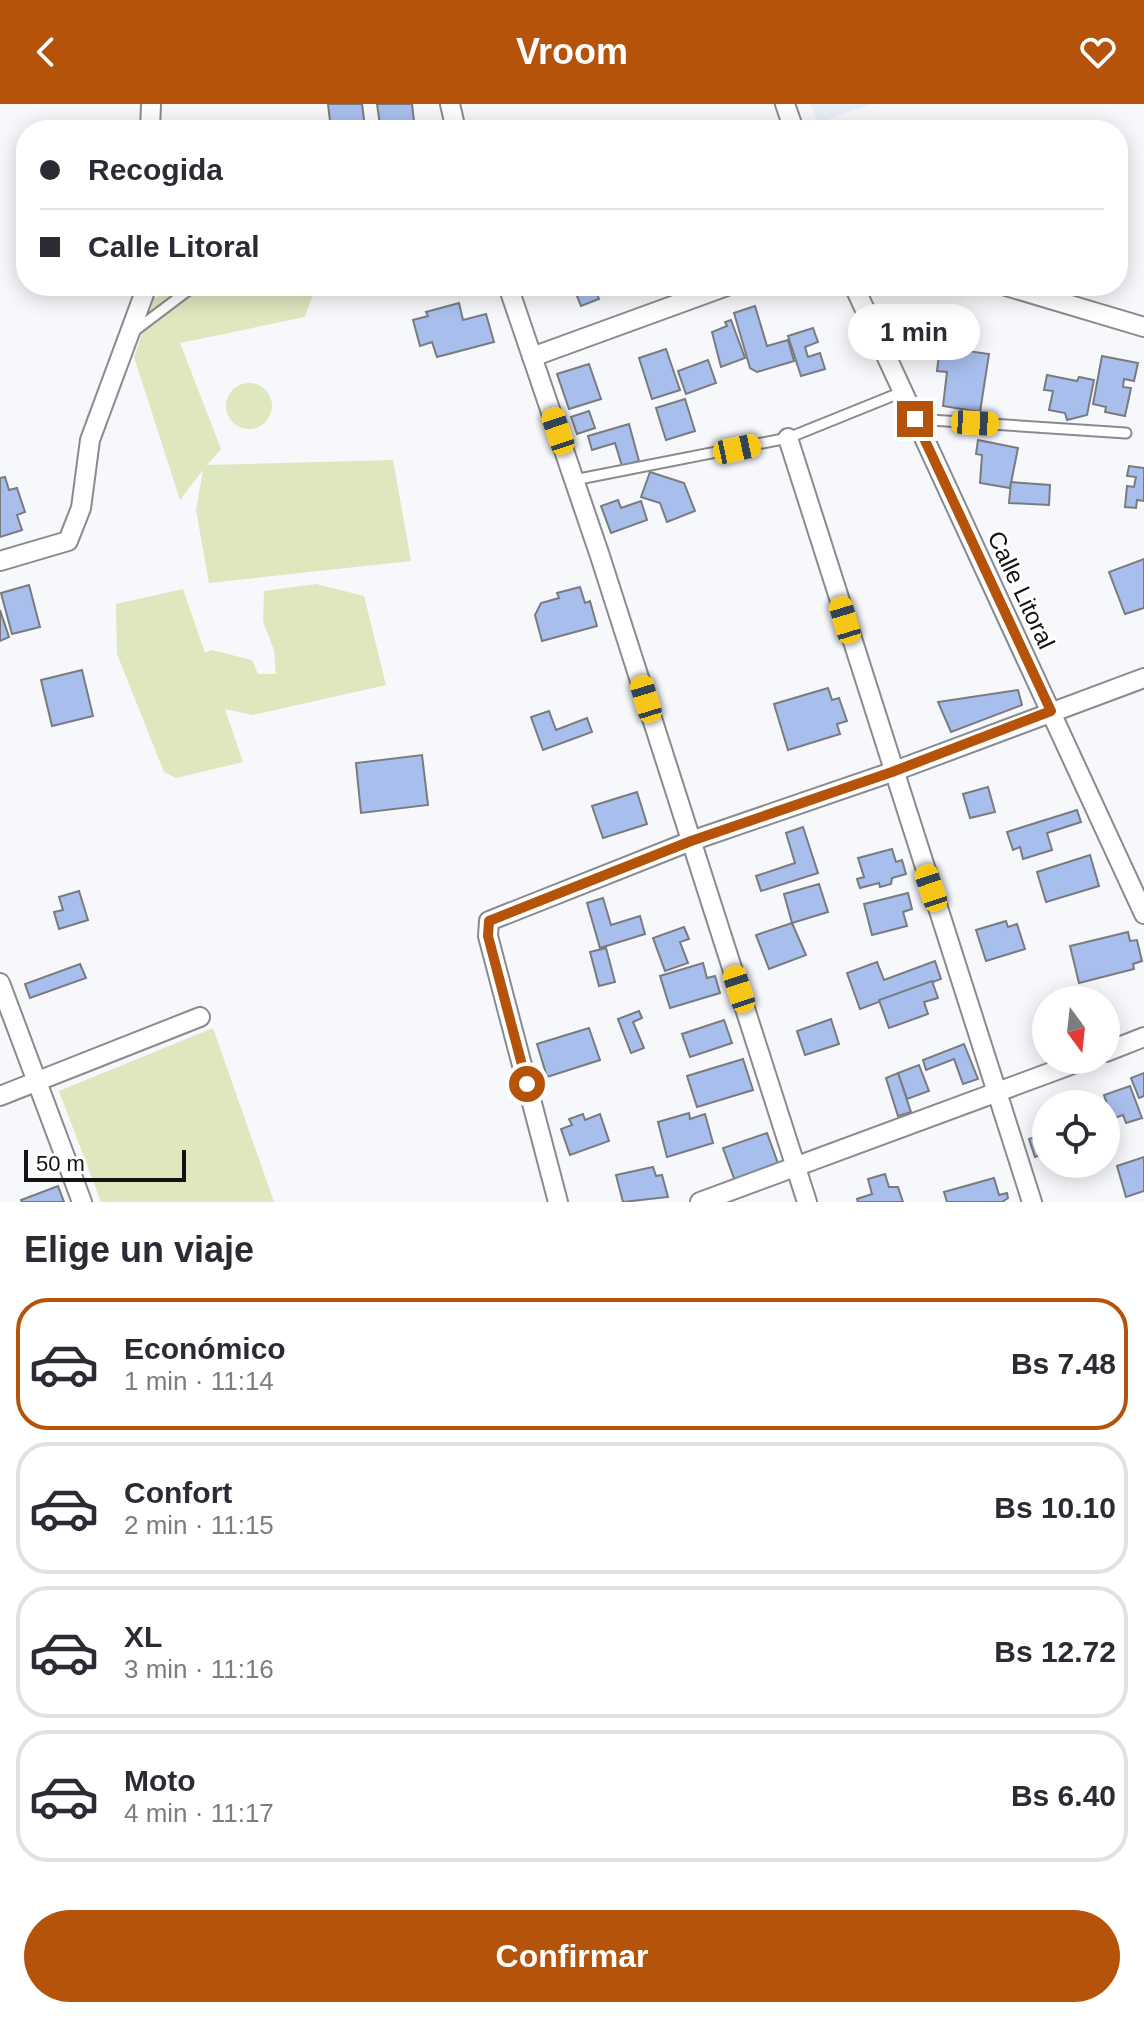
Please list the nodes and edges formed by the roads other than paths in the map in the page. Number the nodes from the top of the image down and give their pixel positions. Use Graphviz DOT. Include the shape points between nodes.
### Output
graph roads {
  1 [pos="143,296"];
  2 [pos="181,296"];
  3 [pos="511,296"];
  4 [pos="700,296"];
  5 [pos="859,296"];
  6 [pos="1040,296"];
  7 [pos="1144,327"];
  8 [pos="125,338"];
  9 [pos="532,357"];
  10 [pos="902,392"];
  11 [pos="915,419"];
  12 [pos="1126,433"];
  13 [pos="788,438"];
  14 [pos="574,480"];
  15 [pos="0,561"];
  16 [pos="1144,678"];
  17 [pos="1051,711"];
  18 [pos="892,772"];
  19 [pos="691,841"];
  20 [pos="1136,874"];
  21 [pos="1144,914"];
  22 [pos="0,983"];
  23 [pos="200,1017"];
  24 [pos="1144,1037"];
  25 [pos="1120,1046"];
  26 [pos="1048,1074"];
  27 [pos="37,1081"];
  28 [pos="999,1093"];
  29 [pos="0,1096"];
  30 [pos="796,1165"];
  31 [pos="82,1202"];
  32 [pos="558,1202"];
  33 [pos="700,1202"];
  34 [pos="807,1202"];
  35 [pos="1032,1202"];
  1 -- 8 [label="street"];
  2 -- 8 [label="lane"];
  3 -- 9 [label="street"];
  4 -- 9 [label="street"];
  5 -- 10 [label="street, Calle Litoral"];
  6 -- 7 [label="street"];
  8 -- 15 [label="street" via="90,440 81,508 68,541"];
  9 -- 14 [label="street"];
  10 -- 11 [label="street, Calle Litoral"];
  10 -- 13 [label="lane"];
  11 -- 12 [label="lane"];
  11 -- 17 [label="street, Calle Litoral"];
  13 -- 14 [label="lane"];
  13 -- 18 [label="street"];
  14 -- 19 [label="street"];
  16 -- 17 [label="street"];
  17 -- 18 [label="street"];
  17 -- 20 [label="street, Calle Litoral"];
  18 -- 19 [label="street"];
  18 -- 28 [label="street"];
  19 -- 30 [label="street"];
  19 -- 32 [label="street" via="489,921 488,936"];
  20 -- 21 [label="street, Calle Litoral"];
  22 -- 27 [label="street"];
  23 -- 27 [label="street"];
  24 -- 25 [label="street"];
  26 -- 28 [label="street"];
  27 -- 29 [label="street"];
  27 -- 31 [label="street"];
  28 -- 30 [label="street"];
  28 -- 35 [label="street"];
  30 -- 33 [label="street"];
  30 -- 34 [label="street"];
}
